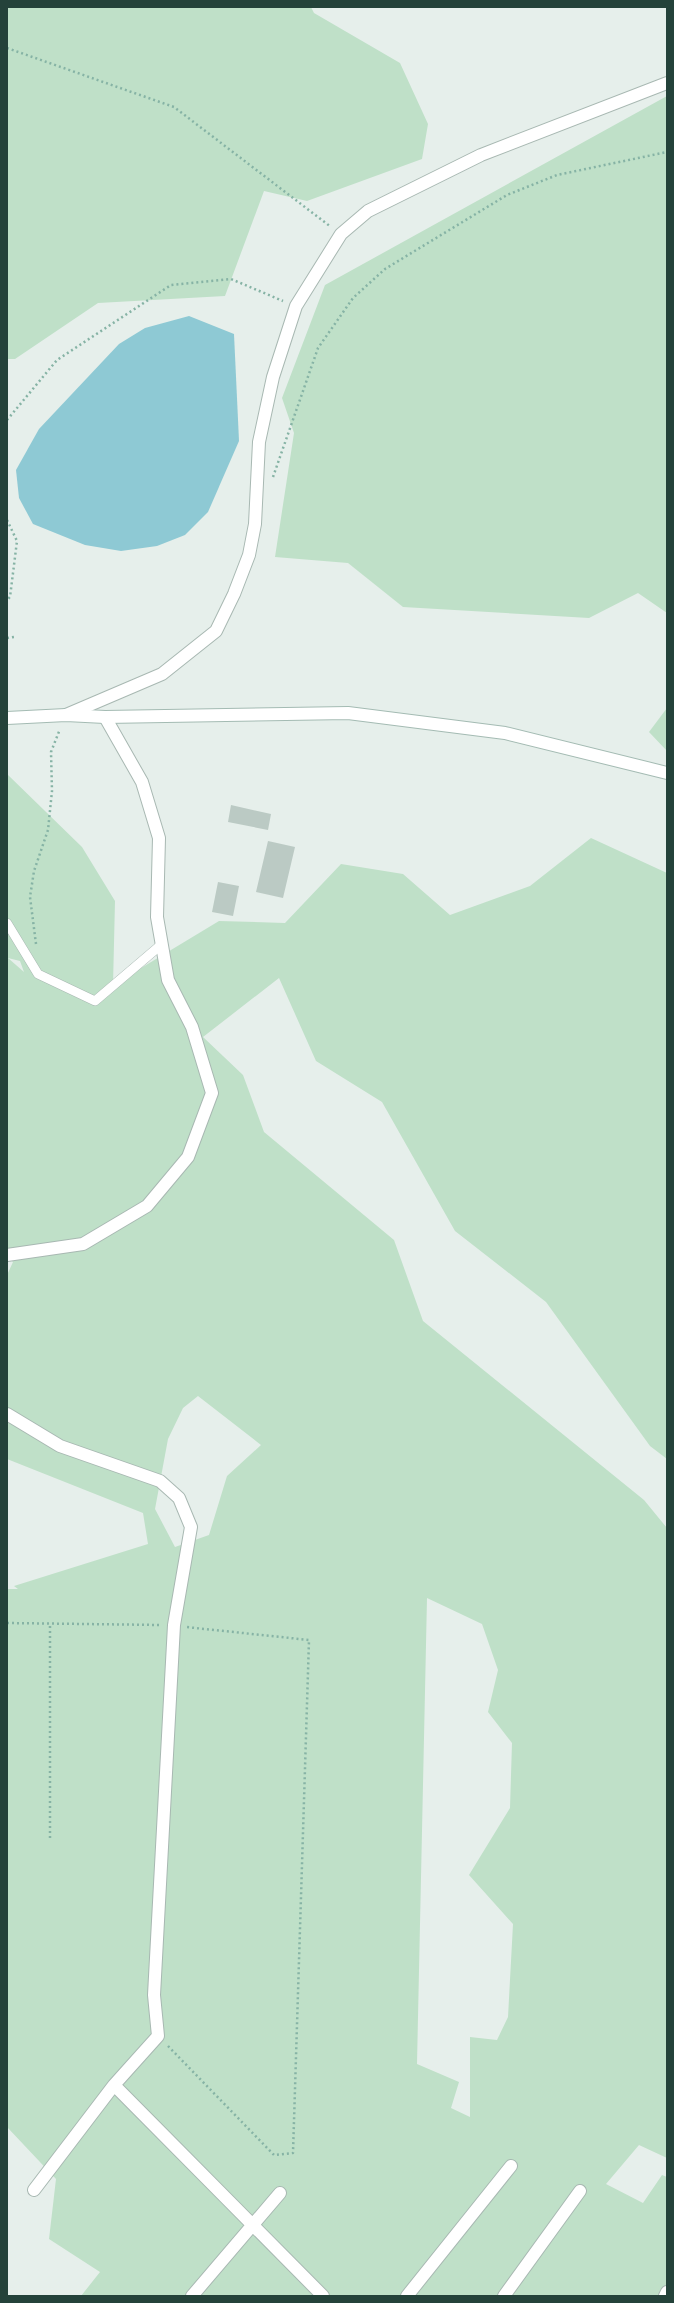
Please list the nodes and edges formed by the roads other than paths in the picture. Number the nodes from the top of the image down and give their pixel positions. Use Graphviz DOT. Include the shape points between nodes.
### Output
graph roads {
  1 [pos="667,83"];
  2 [pos="66,715"];
  3 [pos="105,717"];
  4 [pos="7,718"];
  5 [pos="667,773"];
  6 [pos="7,923"];
  7 [pos="162,944"];
  8 [pos="7,1255"];
  9 [pos="7,1414"];
  10 [pos="114,2085"];
  11 [pos="512,2166"];
  12 [pos="34,2190"];
  13 [pos="580,2191"];
  14 [pos="280,2193"];
  15 [pos="253,2225"];
  16 [pos="667,2292"];
  17 [pos="192,2296"];
  18 [pos="323,2296"];
  19 [pos="407,2296"];
  20 [pos="504,2296"];
  21 [pos="665,2296"];
  1 -- 2 [label="street" via="481,155 368,211 341,234 296,306 273,377 259,442 255,524 249,555 216,630 162,674"];
  2 -- 3 [label="street"];
  2 -- 4 [label="street"];
  3 -- 5 [label="street" via="348,713 505,733"];
  3 -- 7 [label="street" via="142,782 159,838 157,917"];
  6 -- 7 [label="lane" via="38,974 95,1001"];
  7 -- 8 [label="street" via="168,980 192,1028 212,1093 188,1157 147,1206 83,1244"];
  9 -- 10 [label="street" via="60,1446 160,1481 179,1498 191,1527 174,1625 154,1995 158,2036"];
  10 -- 12 [label="street"];
  10 -- 15 [label="street"];
  11 -- 19 [label="street"];
  13 -- 20 [label="street"];
  14 -- 15 [label="street"];
  15 -- 17 [label="street"];
  15 -- 18 [label="street"];
  16 -- 21 [label="street"];
}
